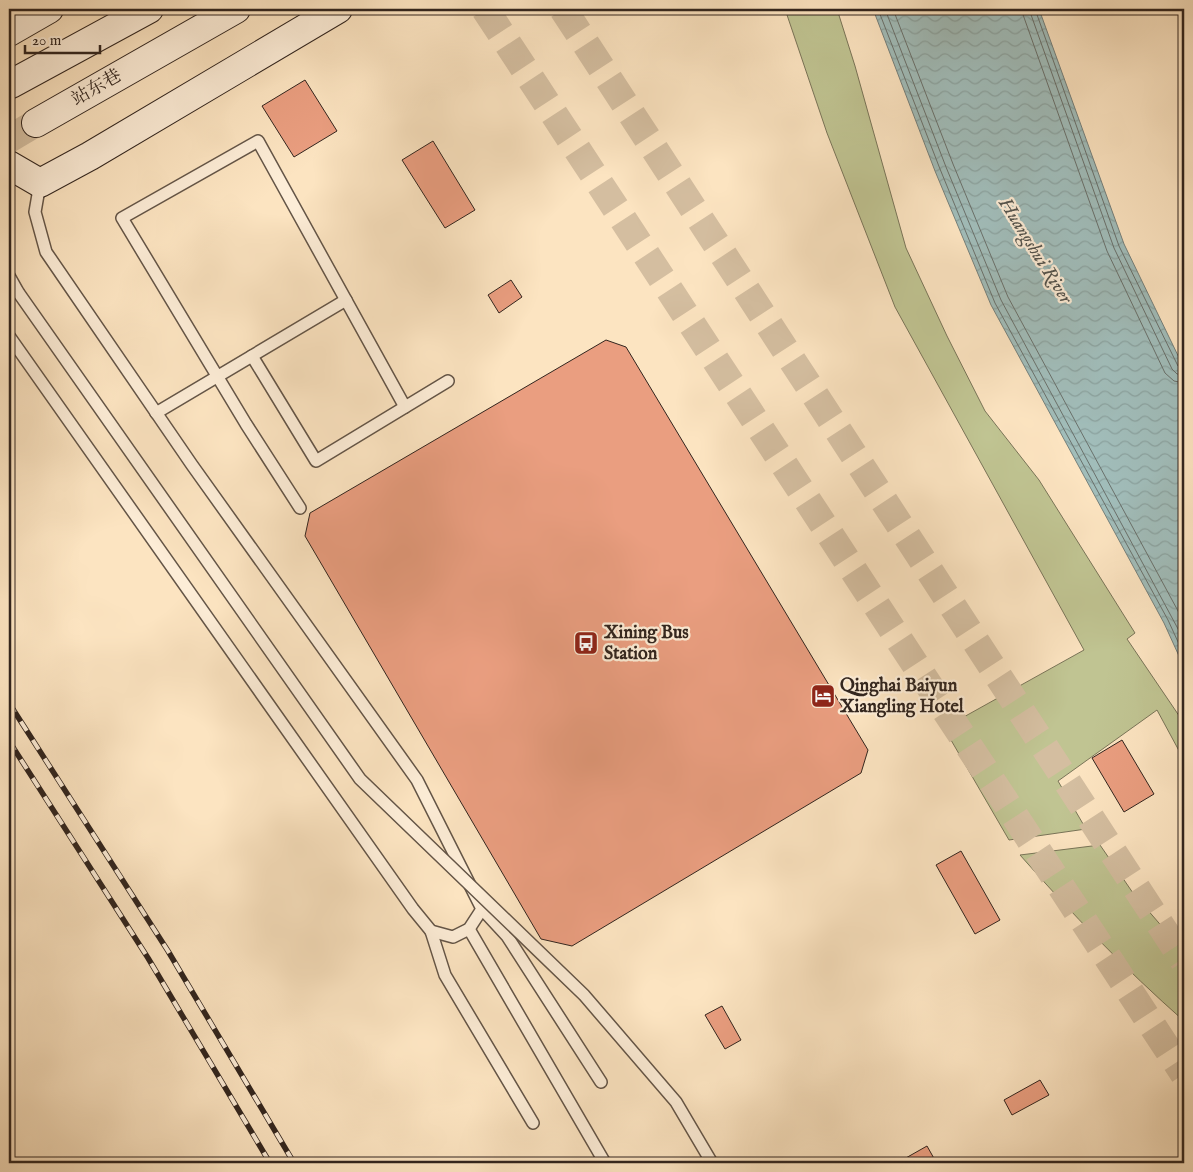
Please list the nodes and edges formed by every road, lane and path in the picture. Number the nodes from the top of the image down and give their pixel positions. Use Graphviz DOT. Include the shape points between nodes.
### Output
graph roads {
  1 [pos="50,9"];
  2 [pos="149,9"];
  3 [pos="236,9"];
  4 [pos="338,9"];
  5 [pos="9,32"];
  6 [pos="11,84"];
  7 [pos="36,123"];
  8 [pos="9,165"];
  9 [pos="40,183"];
  10 [pos="9,276"];
  11 [pos="346,300"];
  12 [pos="9,336"];
  13 [pos="252,356"];
  14 [pos="218,376"];
  15 [pos="448,381"];
  16 [pos="405,407"];
  17 [pos="156,413"];
  18 [pos="300,508"];
  19 [pos="482,908"];
  20 [pos="470,929"];
  21 [pos="431,931"];
  22 [pos="601,1082"];
  23 [pos="533,1123"];
  24 [pos="605,1163"];
  25 [pos="712,1163"];
  1 -- 5 [label="main road"];
  2 -- 6 [label="main road"];
  3 -- 7 [label="main road, 站东巷"];
  4 -- 9 [label="main road"];
  8 -- 9 [label="main road"];
  9 -- 17 [label="lane" via="36,212 46,252"];
  10 -- 25 [label="lane, bridge" via="360,779 584,995 676,1102"];
  11 -- 13 [label="lane"];
  11 -- 14 [label="lane" via="258,141 122,218"];
  11 -- 16 [label="lane"];
  12 -- 21 [label="lane"];
  13 -- 14 [label="lane"];
  13 -- 16 [label="lane" via="316,461"];
  14 -- 17 [label="lane"];
  14 -- 18 [label="lane"];
  15 -- 16 [label="lane"];
  17 -- 19 [label="lane" via="417,780"];
  19 -- 20 [label="lane"];
  19 -- 22 [label="lane" via="507,936"];
  20 -- 21 [label="lane" via="453,937"];
  20 -- 24 [label="lane"];
  21 -- 23 [label="lane" via="445,975"];
}
